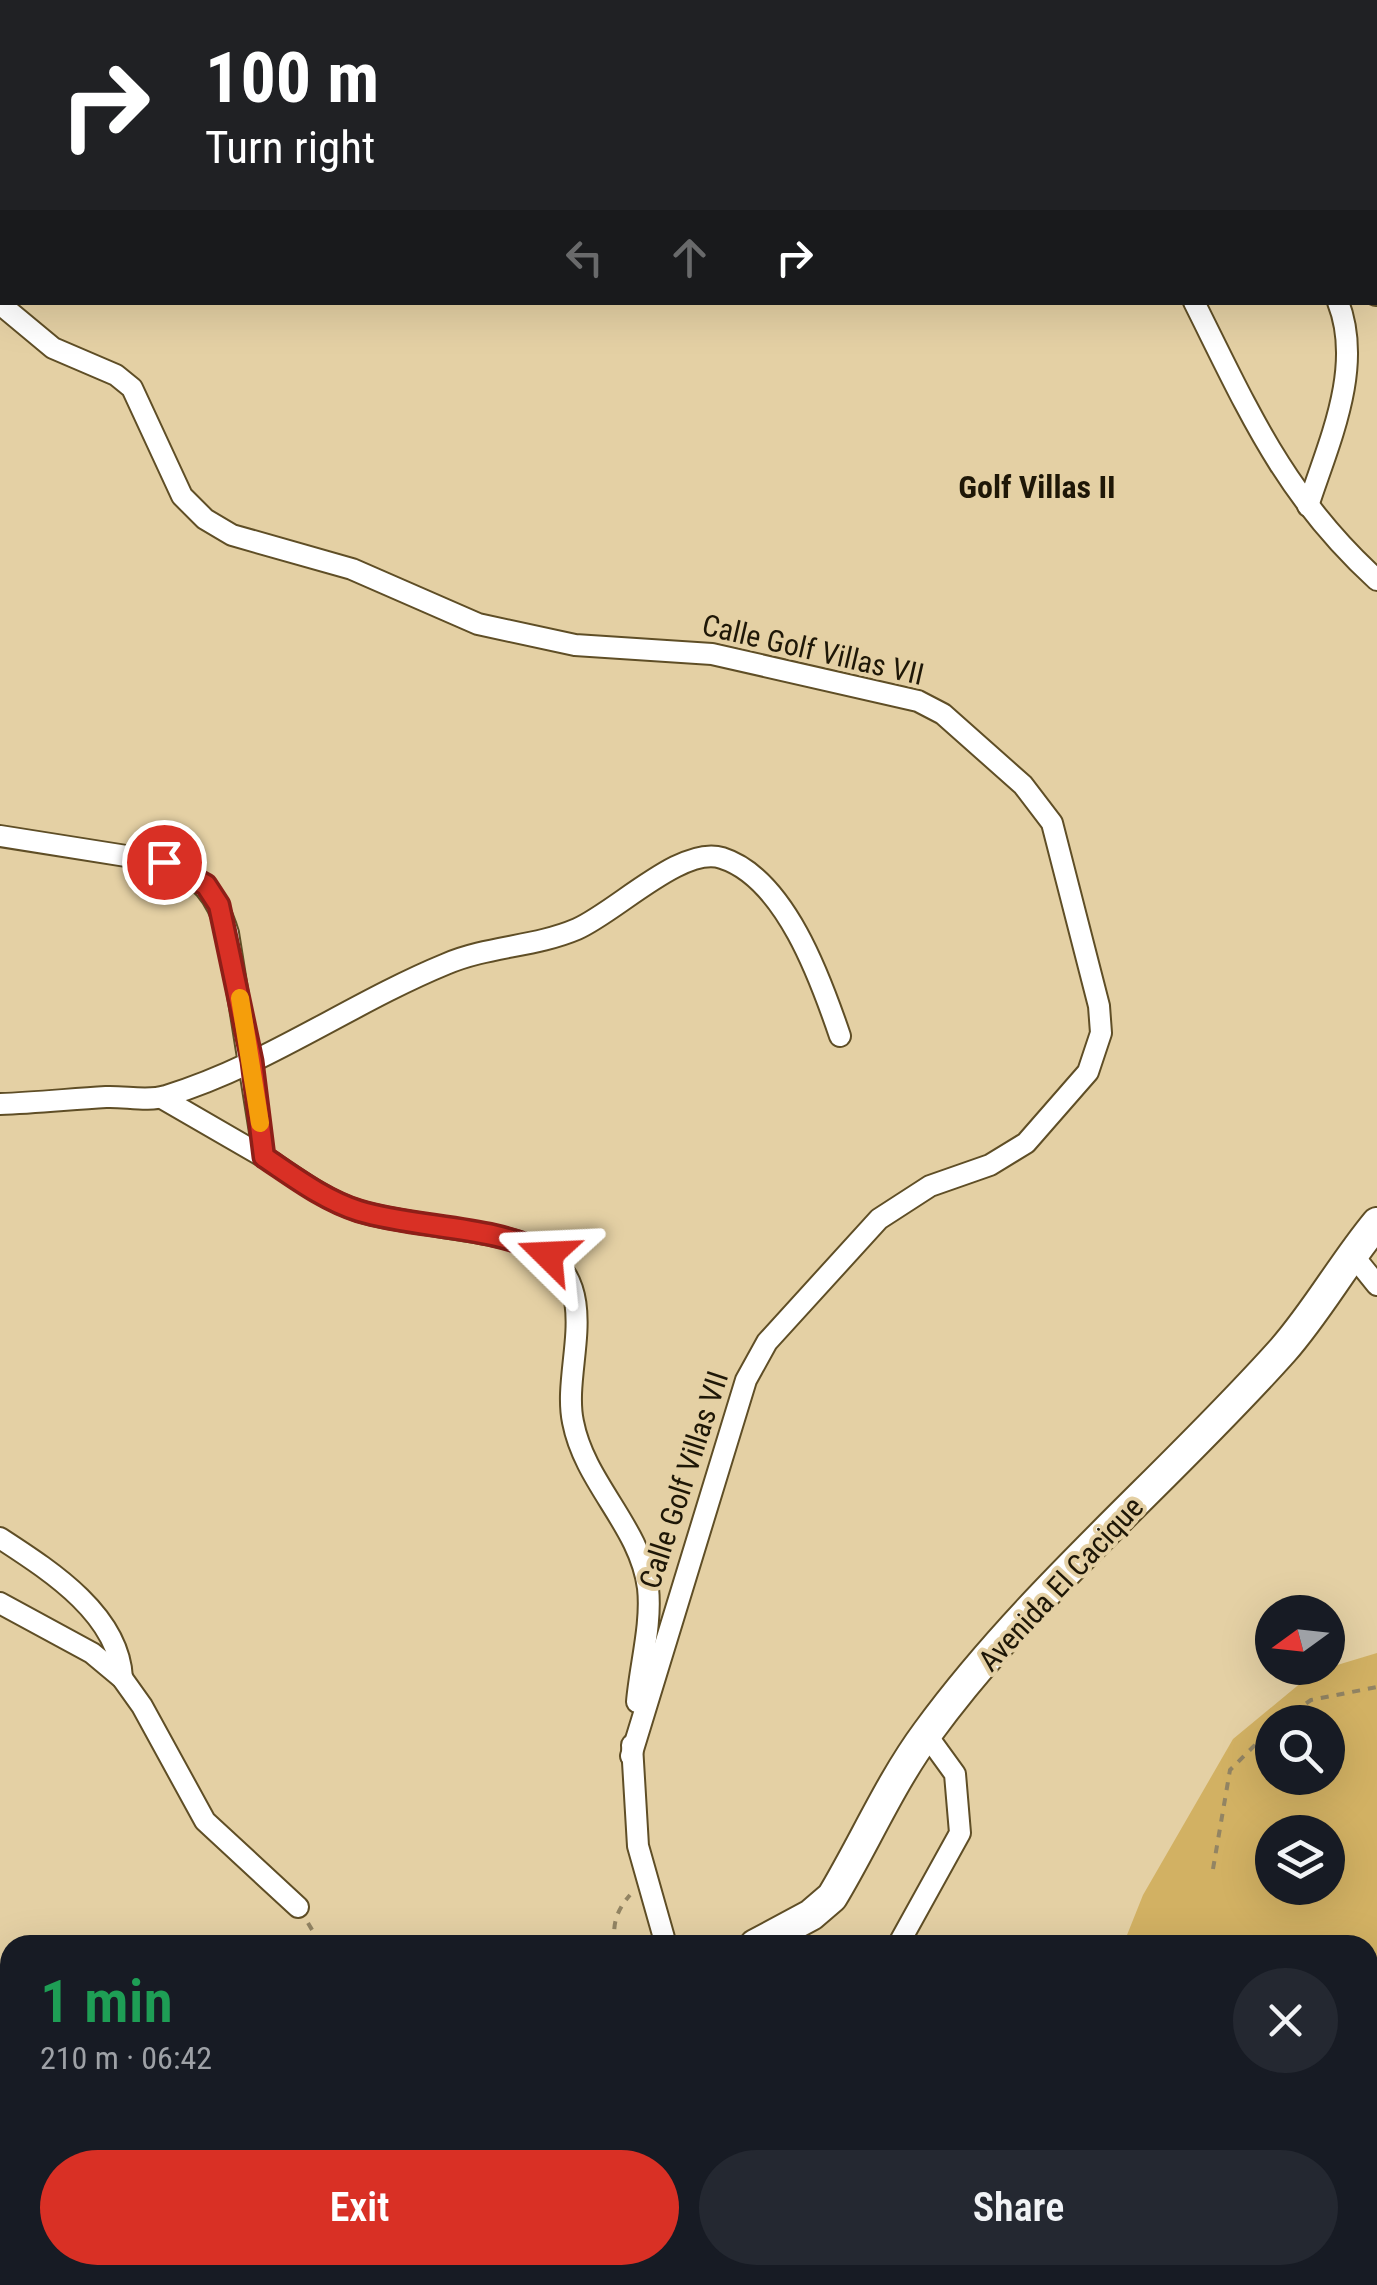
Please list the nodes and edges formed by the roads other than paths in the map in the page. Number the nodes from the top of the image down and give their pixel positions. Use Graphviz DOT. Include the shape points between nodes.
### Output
graph roads {
  1 [pos="1,305"];
  2 [pos="1196,305"];
  3 [pos="1338,305"];
  4 [pos="1308,506"];
  5 [pos="1377,580"];
  6 [pos="0,836"];
  7 [pos="840,1036"];
  8 [pos="252,1061"];
  9 [pos="162,1098"];
  10 [pos="0,1104"];
  11 [pos="264,1157"];
  12 [pos="1377,1223"];
  13 [pos="1352,1254"];
  14 [pos="1377,1286"];
  15 [pos="0,1538"];
  16 [pos="0,1603"];
  17 [pos="122,1678"];
  18 [pos="926,1734"];
  19 [pos="631,1756"];
  20 [pos="298,1907"];
  21 [pos="663,1935"];
  22 [pos="775,1935"];
  23 [pos="904,1935"];
  1 -- 19 [label="street, Calle Golf Villas VII" via="54,348 132,388 182,496 232,535 352,569 478,624 575,645 712,654 918,701 943,714 1023,785 1052,823 1100,1006 1101,1032 1088,1072 1010,1156 930,1186 879,1220 767,1342 746,1380"];
  2 -- 4 [label="street" via="1273,458"];
  3 -- 4 [label="street" via="1346,358 1340,409"];
  4 -- 5 [label="street"];
  6 -- 8 [label="street" via="164,862 206,885 228,933"];
  7 -- 8 [label="street" via="812,960 760,882 721,857 703,856 683,861 607,915 542,942 451,962"];
  8 -- 9 [label="street"];
  8 -- 11 [label="street"];
  9 -- 10 [label="street"];
  9 -- 11 [label="street"];
  11 -- 19 [label="street" via="358,1211 529,1244 563,1270 576,1315 573,1425 599,1490 631,1538 648,1588"];
  12 -- 13 [label="street, Avenida El Cacique"];
  13 -- 14 [label="street"];
  13 -- 18 [label="street, Avenida El Cacique" via="1335,1286 1282,1350 1076,1563"];
  15 -- 17 [label="street" via="100,1620 121,1654"];
  16 -- 17 [label="street" via="92,1653"];
  17 -- 20 [label="street" via="206,1821"];
  18 -- 22 [label="street, Avenida El Cacique" via="832,1897"];
  18 -- 23 [label="street" via="955,1774 960,1833"];
  19 -- 21 [label="street" via="638,1846"];
}
